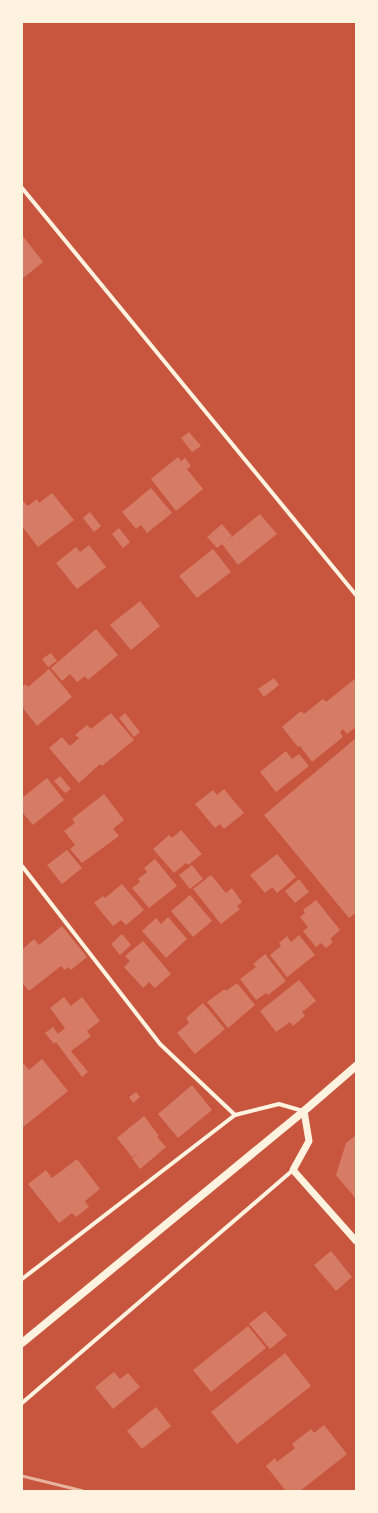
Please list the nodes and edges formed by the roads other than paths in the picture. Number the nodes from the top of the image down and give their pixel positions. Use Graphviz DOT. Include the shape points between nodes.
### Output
graph roads {
  1 [pos="22,188"];
  2 [pos="356,595"];
  3 [pos="22,866"];
  4 [pos="356,1066"];
  5 [pos="304,1111"];
  6 [pos="235,1115"];
  7 [pos="293,1170"];
  8 [pos="356,1240"];
  9 [pos="22,1279"];
  10 [pos="22,1343"];
  11 [pos="22,1403"];
  1 -- 2 [label="street"];
  3 -- 6 [label="street" via="160,1044"];
  4 -- 5 [label="main road"];
  5 -- 6 [label="street" via="279,1104"];
  5 -- 7 [label="street" via="309,1141"];
  5 -- 10 [label="main road"];
  6 -- 9 [label="street"];
  7 -- 8 [label="street"];
  7 -- 11 [label="street"];
}
